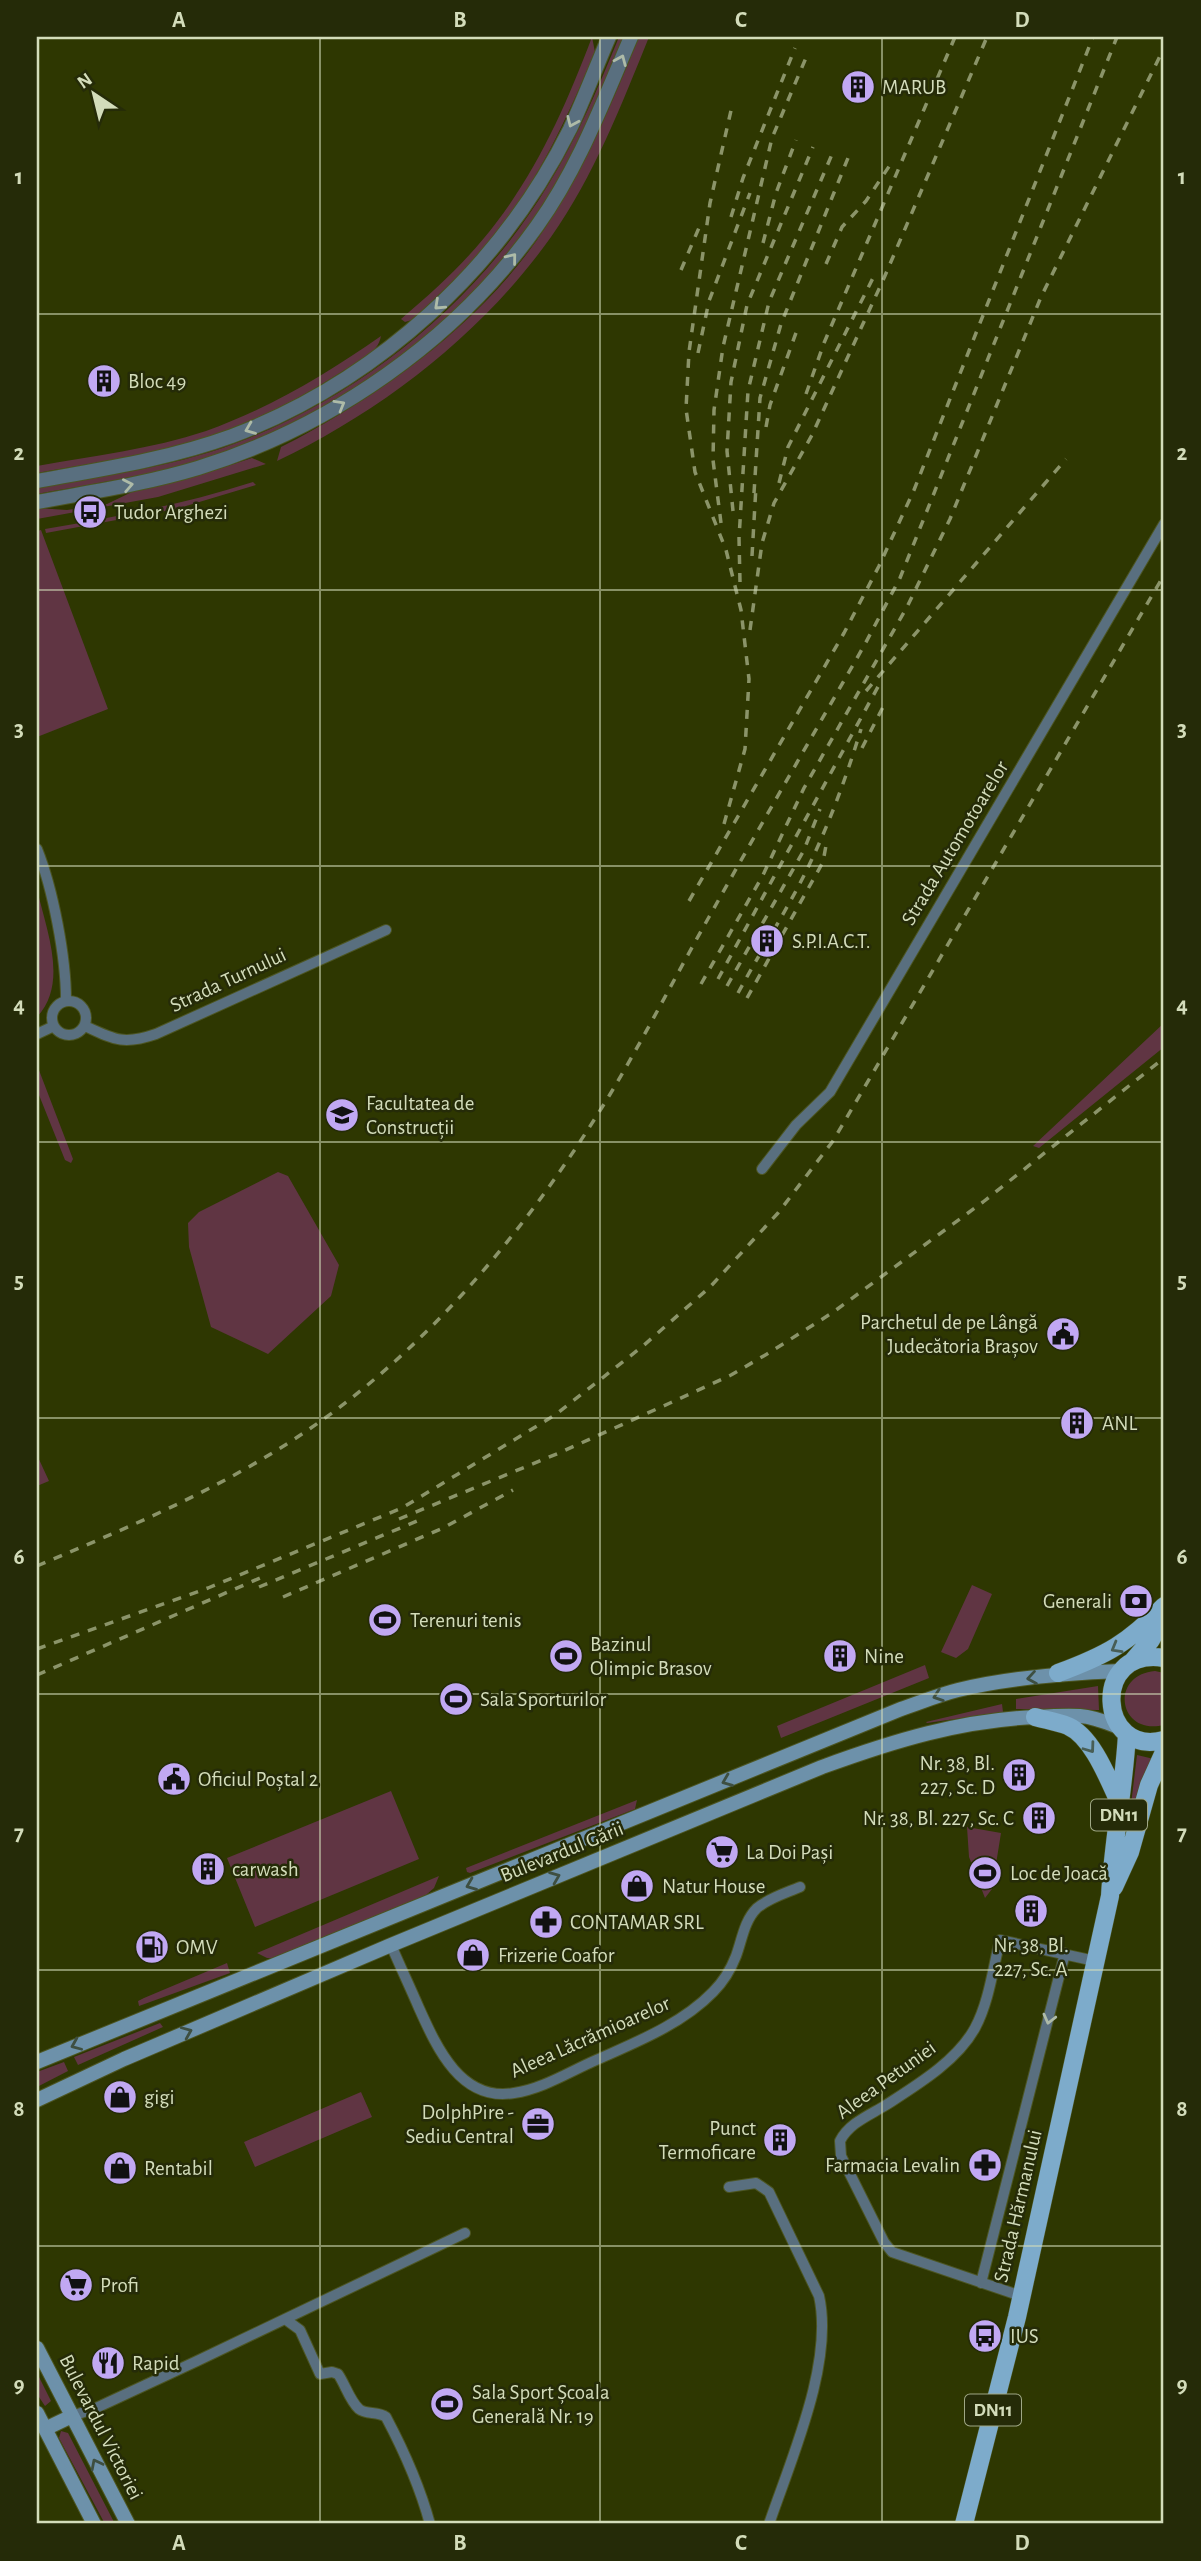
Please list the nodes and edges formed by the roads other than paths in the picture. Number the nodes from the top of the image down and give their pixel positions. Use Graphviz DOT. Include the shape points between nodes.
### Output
graph roads {
  1 [pos="609,37"];
  2 [pos="631,37"];
  3 [pos="37,481"];
  4 [pos="37,502"];
  5 [pos="1164,524"];
  6 [pos="37,849"];
  7 [pos="386,930"];
  8 [pos="66,1000"];
  9 [pos="85,1026"];
  10 [pos="54,1027"];
  11 [pos="37,1034"];
  12 [pos="762,1169"];
  13 [pos="1164,1606"];
  14 [pos="1164,1616"];
  15 [pos="1164,1658"];
  16 [pos="1126,1667"];
  17 [pos="1058,1674"];
  18 [pos="1035,1717"];
  19 [pos="1124,1731"];
  20 [pos="1164,1740"];
  21 [pos="1164,1752"];
  22 [pos="1120,1805"];
  23 [pos="800,1887"];
  24 [pos="1110,1896"];
  25 [pos="391,1945"];
  26 [pos="1065,1953"];
  27 [pos="1095,1961"];
  28 [pos="37,2062"];
  29 [pos="37,2099"];
  30 [pos="729,2187"];
  31 [pos="465,2232"];
  32 [pos="981,2283"];
  33 [pos="1021,2296"];
  34 [pos="285,2319"];
  35 [pos="37,2348"];
  36 [pos="37,2413"];
  37 [pos="72,2416"];
  38 [pos="45,2429"];
  39 [pos="94,2524"];
  40 [pos="128,2524"];
  41 [pos="430,2524"];
  42 [pos="769,2524"];
  43 [pos="964,2524"];
  1 -- 3 [label="street, one-way" via="570,129 520,213 457,288 381,353 304,402 231,436 162,457"];
  4 -- 2 [label="street, one-way" via="165,477 227,459 315,419 396,369 468,307 537,226 587,140"];
  5 -- 12 [label="street, Strada Automotoarelor" via="830,1092 796,1125"];
  6 -- 8 [label="street" via="63,957"];
  7 -- 9 [label="street, Strada Turnului" via="137,1040 119,1041"];
  8 -- 9 [label="street" via="84,1009"];
  8 -- 10 [label="street" via="53,1010"];
  9 -- 10 [label="street" via="72,1035 61,1034"];
  10 -- 11 [label="street"];
  13 -- 17 [label="main road, one-way" via="1125,1643"];
  14 -- 16 [label="main road" via="1151,1640"];
  15 -- 16 [label="main road" via="1142,1658"];
  16 -- 17 [label="main road, Bulevardul Gării"];
  16 -- 19 [label="main road" via="1113,1684 1110,1703"];
  17 -- 28 [label="main road, Bulevardul Gării, one-way" via="956,1690 901,1709"];
  18 -- 19 [label="main road, Bulevardul Gării" via="1080,1716"];
  18 -- 22 [label="main road, one-way" via="1070,1727 1083,1738"];
  25 -- 18 [label="main road, Bulevardul Gării, one-way" via="865,1751 948,1727"];
  19 -- 20 [label="main road" via="1148,1742"];
  19 -- 22 [label="main road, Strada Hărmanului / DN11"];
  21 -- 24 [label="main road, Strada Hărmanului / DN11" via="1149,1785 1130,1853"];
  22 -- 24 [label="main road, Strada Hărmanului / DN11"];
  23 -- 25 [label="street, Aleea Lăcrămioarelor" via="758,1908 746,1924 729,1972 714,1992 682,2018 512,2094 493,2093 463,2079 439,2051"];
  24 -- 27 [label="main road, Strada Hărmanului / DN11"];
  29 -- 25 [label="main road, Bulevardul Gării, one-way"];
  26 -- 27 [label="street, Aleea Petuniei"];
  26 -- 32 [label="street, one-way"];
  26 -- 32 [label="street, Aleea Petuniei" via="1000,1940 970,2037 924,2078 851,2126 840,2141 841,2156 888,2249"];
  27 -- 33 [label="main road, Strada Hărmanului / DN11"];
  30 -- 42 [label="street" via="755,2183 769,2192 822,2311 820,2359"];
  31 -- 34 [label="street"];
  32 -- 33 [label="street, Aleea Petuniei"];
  33 -- 43 [label="main road, Strada Hărmanului / DN11"];
  34 -- 37 [label="street"];
  34 -- 41 [label="street" via="300,2330 320,2374 338,2374 357,2407 386,2417 407,2457"];
  35 -- 37 [label="main road, Bulevardul Victoriei"];
  36 -- 38 [label="main road"];
  37 -- 38 [label="main road"];
  40 -- 37 [label="main road, Bulevardul Victoriei, one-way"];
  38 -- 39 [label="main road"];
}
